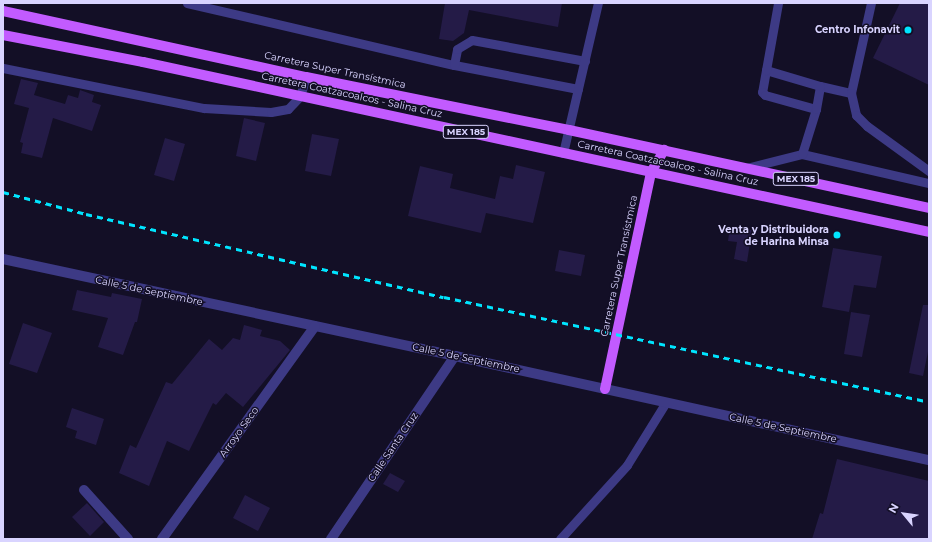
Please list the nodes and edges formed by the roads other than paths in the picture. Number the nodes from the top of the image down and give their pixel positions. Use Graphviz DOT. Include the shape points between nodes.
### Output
graph roads {
  1 [pos="187,3"];
  2 [pos="598,3"];
  3 [pos="778,3"];
  4 [pos="871,3"];
  5 [pos="3,11"];
  6 [pos="3,35"];
  7 [pos="585,61"];
  8 [pos="454,65"];
  9 [pos="3,68"];
  10 [pos="766,70"];
  11 [pos="306,77"];
  12 [pos="820,86"];
  13 [pos="578,89"];
  14 [pos="851,93"];
  15 [pos="300,96"];
  16 [pos="816,109"];
  17 [pos="569,130"];
  18 [pos="664,150"];
  19 [pos="563,153"];
  20 [pos="802,154"];
  21 [pos="746,168"];
  22 [pos="929,171"];
  23 [pos="651,172"];
  24 [pos="929,183"];
  25 [pos="929,208"];
  26 [pos="929,232"];
  27 [pos="3,260"];
  28 [pos="316,326"];
  29 [pos="455,356"];
  30 [pos="605,389"];
  31 [pos="666,402"];
  32 [pos="929,460"];
  33 [pos="84,490"];
  34 [pos="128,539"];
  35 [pos="162,539"];
  36 [pos="331,539"];
  37 [pos="560,539"];
  1 -- 8 [label="lane"];
  2 -- 7 [label="lane"];
  3 -- 10 [label="lane"];
  4 -- 14 [label="lane"];
  5 -- 11 [label="main road, Carretera Super Transístmica / MEX 185"];
  6 -- 15 [label="main road, Carretera Coatzacoalcos - Salina Cruz / MEX 185"];
  7 -- 8 [label="lane" via="472,40 457,49"];
  7 -- 13 [label="lane"];
  8 -- 13 [label="lane"];
  9 -- 15 [label="lane" via="204,108 271,112 288,108"];
  10 -- 12 [label="lane"];
  10 -- 16 [label="lane" via="762,92 764,95"];
  11 -- 15 [label="lane"];
  11 -- 17 [label="main road, Carretera Super Transístmica / MEX 185"];
  12 -- 14 [label="lane"];
  12 -- 16 [label="lane"];
  13 -- 17 [label="lane"];
  14 -- 22 [label="lane" via="856,115 867,126"];
  15 -- 19 [label="main road, Carretera Coatzacoalcos - Salina Cruz / MEX 185"];
  16 -- 20 [label="lane"];
  17 -- 18 [label="main road, Carretera Super Transístmica / MEX 185"];
  17 -- 19 [label="lane"];
  18 -- 21 [label="main road, Carretera Super Transístmica / MEX 185"];
  18 -- 23 [label="main road, Carretera Super Transístmica"];
  19 -- 23 [label="main road, Carretera Coatzacoalcos - Salina Cruz / MEX 185"];
  20 -- 21 [label="lane"];
  20 -- 24 [label="lane"];
  21 -- 25 [label="main road, Carretera Super Transístmica / MEX 185"];
  23 -- 26 [label="main road, Carretera Coatzacoalcos - Salina Cruz / MEX 185"];
  23 -- 30 [label="main road, Carretera Super Transístmica"];
  27 -- 28 [label="street, Calle 5 de Septiembre"];
  28 -- 29 [label="street, Calle 5 de Septiembre"];
  28 -- 35 [label="street, Arroyo Seco"];
  29 -- 30 [label="street, Calle 5 de Septiembre"];
  29 -- 36 [label="street, Calle Santa Cruz"];
  30 -- 31 [label="street, Calle 5 de Septiembre"];
  31 -- 32 [label="street, Calle 5 de Septiembre"];
  31 -- 37 [label="lane" via="627,465"];
  33 -- 34 [label="street"];
}
